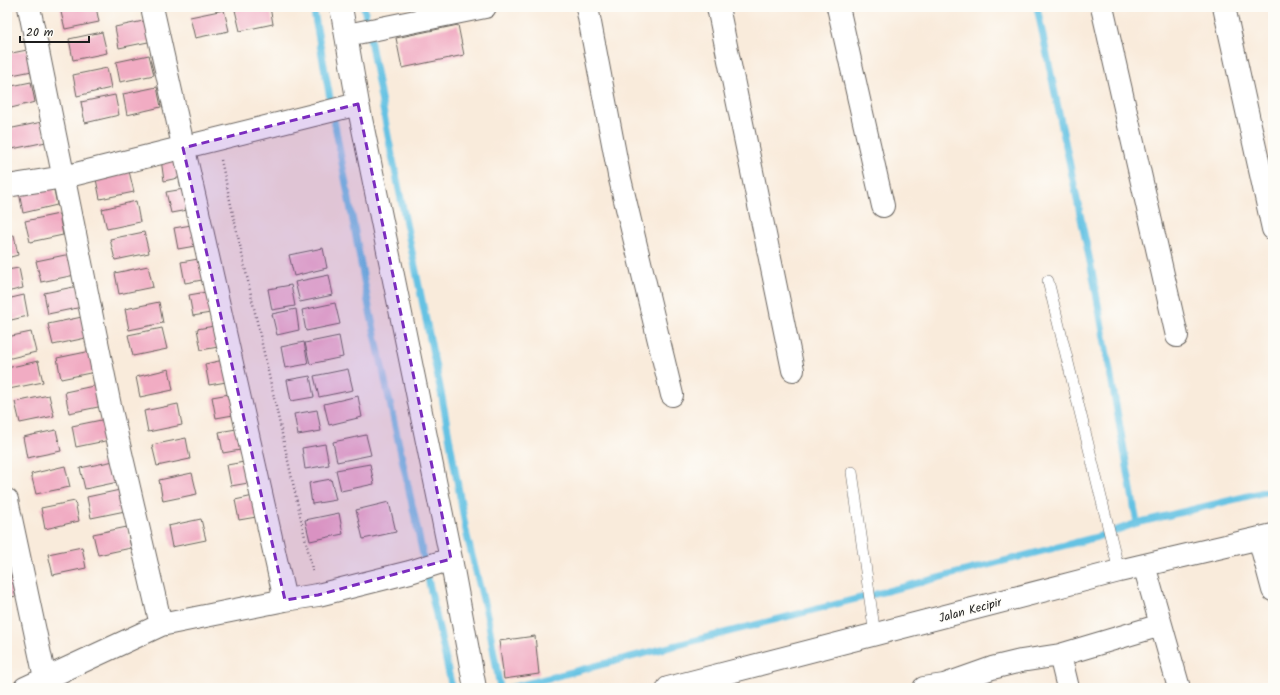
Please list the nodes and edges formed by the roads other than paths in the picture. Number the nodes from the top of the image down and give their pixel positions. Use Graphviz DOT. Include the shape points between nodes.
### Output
graph roads {
  1 [pos="29,7"];
  2 [pos="152,7"];
  3 [pos="341,7"];
  4 [pos="485,7"];
  5 [pos="587,7"];
  6 [pos="718,7"];
  7 [pos="838,7"];
  8 [pos="1102,7"];
  9 [pos="1224,7"];
  10 [pos="463,9"];
  11 [pos="354,34"];
  12 [pos="349,107"];
  13 [pos="183,148"];
  14 [pos="64,177"];
  15 [pos="7,186"];
  16 [pos="883,206"];
  17 [pos="1273,229"];
  18 [pos="1048,281"];
  19 [pos="1177,336"];
  20 [pos="793,370"];
  21 [pos="672,395"];
  22 [pos="852,472"];
  23 [pos="7,500"];
  24 [pos="1266,536"];
  25 [pos="443,561"];
  26 [pos="1144,565"];
  27 [pos="1119,571"];
  28 [pos="1273,590"];
  29 [pos="285,600"];
  30 [pos="161,625"];
  31 [pos="1162,625"];
  32 [pos="875,635"];
  33 [pos="1060,655"];
  34 [pos="45,678"];
  35 [pos="724,681"];
  36 [pos="937,687"];
  37 [pos="24,688"];
  38 [pos="475,688"];
  39 [pos="668,688"];
  40 [pos="1068,688"];
  41 [pos="1179,688"];
  1 -- 14 [label="street"];
  2 -- 13 [label="street"];
  3 -- 11 [label="street"];
  4 -- 10 [label="street"];
  5 -- 21 [label="street" via="619,175"];
  6 -- 20 [label="street"];
  7 -- 16 [label="street"];
  8 -- 19 [label="street"];
  9 -- 17 [label="street"];
  10 -- 11 [label="street"];
  11 -- 12 [label="street"];
  12 -- 13 [label="street"];
  12 -- 25 [label="street"];
  13 -- 14 [label="street"];
  13 -- 29 [label="street"];
  14 -- 15 [label="street"];
  14 -- 30 [label="street" via="110,406"];
  18 -- 27 [label="lane"];
  22 -- 32 [label="lane"];
  23 -- 34 [label="street"];
  24 -- 26 [label="street, Jalan Kecipir"];
  24 -- 28 [label="street"];
  25 -- 29 [label="street" via="318,595"];
  25 -- 38 [label="street"];
  26 -- 27 [label="street, Jalan Kecipir"];
  26 -- 31 [label="street"];
  27 -- 32 [label="street, Jalan Kecipir"];
  29 -- 30 [label="street"];
  30 -- 34 [label="street"];
  31 -- 33 [label="street"];
  31 -- 41 [label="street"];
  32 -- 35 [label="street, Jalan Kecipir"];
  33 -- 36 [label="street" via="992,668"];
  33 -- 40 [label="street"];
  34 -- 37 [label="street"];
  35 -- 39 [label="street, Jalan Kecipir"];
}
